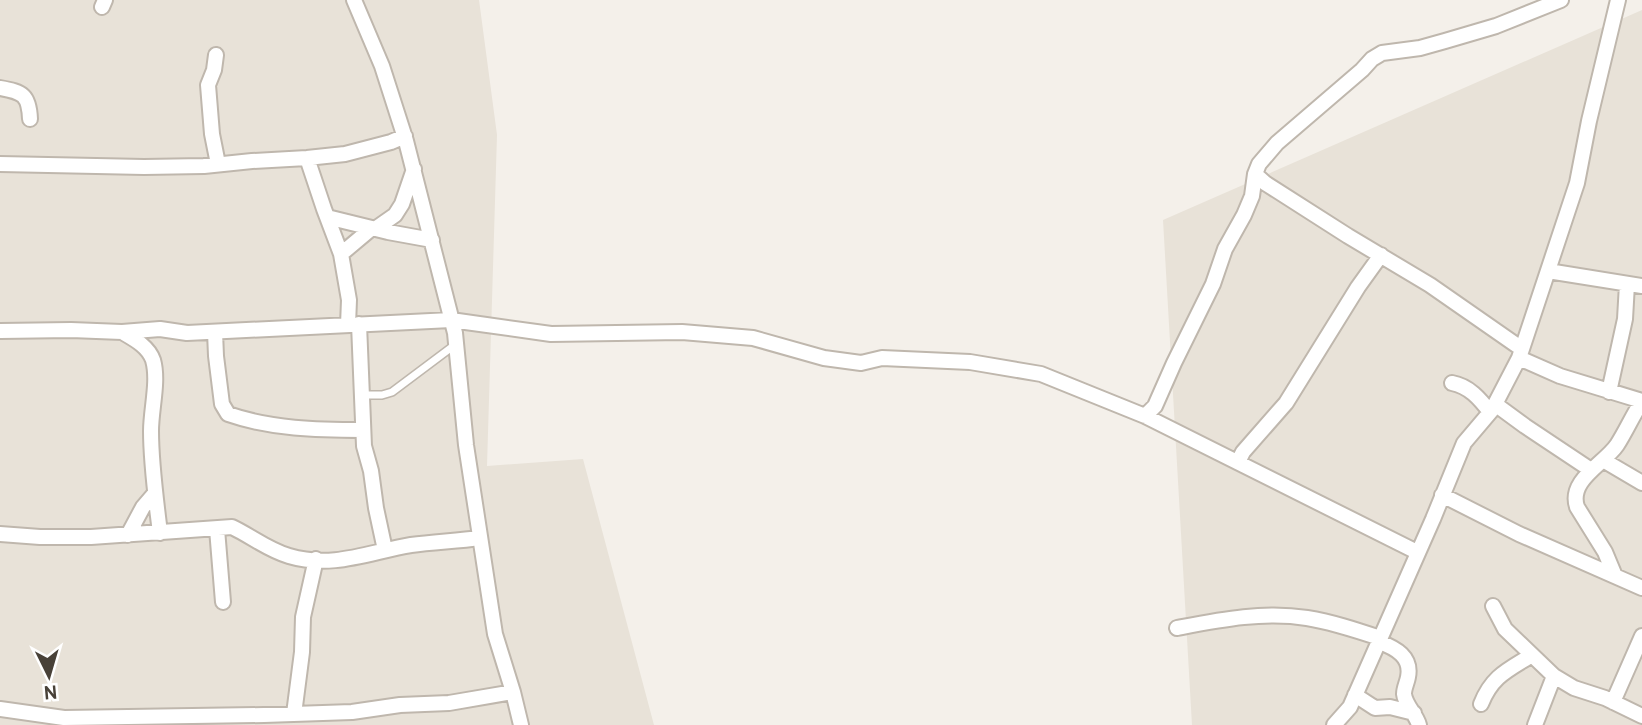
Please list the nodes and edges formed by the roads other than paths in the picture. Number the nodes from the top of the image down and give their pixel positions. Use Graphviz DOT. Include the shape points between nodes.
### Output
graph roads {
  1 [pos="354,0"];
  2 [pos="1561,0"];
  3 [pos="1618,0"];
  4 [pos="216,55"];
  5 [pos="0,88"];
  6 [pos="30,119"];
  7 [pos="405,136"];
  8 [pos="307,158"];
  9 [pos="0,164"];
  10 [pos="218,164"];
  11 [pos="414,169"];
  12 [pos="1255,174"];
  13 [pos="327,217"];
  14 [pos="373,228"];
  15 [pos="432,240"];
  16 [pos="341,254"];
  17 [pos="1381,255"];
  18 [pos="1548,271"];
  19 [pos="1635,285"];
  20 [pos="451,320"];
  21 [pos="354,324"];
  22 [pos="0,331"];
  23 [pos="122,331"];
  24 [pos="215,332"];
  25 [pos="456,344"];
  26 [pos="1520,353"];
  27 [pos="1452,383"];
  28 [pos="1609,392"];
  29 [pos="362,395"];
  30 [pos="1642,401"];
  31 [pos="1493,408"];
  32 [pos="1145,416"];
  33 [pos="363,430"];
  34 [pos="1603,460"];
  35 [pos="1238,462"];
  36 [pos="1591,470"];
  37 [pos="1642,483"];
  38 [pos="155,493"];
  39 [pos="1442,495"];
  40 [pos="217,529"];
  41 [pos="160,533"];
  42 [pos="0,534"];
  43 [pos="128,535"];
  44 [pos="480,538"];
  45 [pos="385,550"];
  46 [pos="1417,552"];
  47 [pos="316,559"];
  48 [pos="1615,576"];
  49 [pos="1642,588"];
  50 [pos="223,602"];
  51 [pos="1493,606"];
  52 [pos="1177,628"];
  53 [pos="1642,636"];
  54 [pos="1379,640"];
  55 [pos="1532,655"];
  56 [pos="1554,676"];
  57 [pos="513,692"];
  58 [pos="1355,695"];
  59 [pos="1613,702"];
  60 [pos="1482,704"];
  61 [pos="0,709"];
  62 [pos="294,714"];
  63 [pos="1642,716"];
  64 [pos="1416,719"];
  65 [pos="251,720"];
  66 [pos="521,725"];
  67 [pos="1334,725"];
  68 [pos="1535,725"];
  1 -- 7 [label="street"];
  2 -- 12 [label="street" via="1496,26 1420,48 1382,53 1277,143"];
  3 -- 18 [label="street" via="1577,183"];
  4 -- 10 [label="street" via="208,85"];
  5 -- 6 [label="street" via="24,96"];
  7 -- 8 [label="street" via="345,154"];
  7 -- 11 [label="street"];
  8 -- 10 [label="street"];
  8 -- 13 [label="street"];
  9 -- 10 [label="street"];
  11 -- 14 [label="street" via="396,215"];
  11 -- 15 [label="street"];
  12 -- 17 [label="street"];
  12 -- 32 [label="street" via="1252,196 1213,284 1155,406"];
  13 -- 14 [label="street"];
  13 -- 16 [label="street"];
  14 -- 15 [label="street"];
  14 -- 16 [label="street"];
  15 -- 20 [label="street"];
  16 -- 21 [label="street"];
  17 -- 26 [label="street" via="1430,285"];
  17 -- 35 [label="street" via="1286,403"];
  18 -- 19 [label="street"];
  18 -- 26 [label="street"];
  19 -- 28 [label="street"];
  20 -- 21 [label="street"];
  20 -- 25 [label="street"];
  20 -- 32 [label="street" via="551,334 682,332 753,338 861,363 882,358 970,362 1041,374"];
  21 -- 24 [label="street"];
  21 -- 29 [label="street"];
  22 -- 23 [label="street"];
  23 -- 24 [label="street"];
  23 -- 38 [label="street" via="144,345 153,360"];
  24 -- 33 [label="street" via="222,404 228,414 283,426"];
  25 -- 29 [label="lane" via="392,392"];
  25 -- 44 [label="street"];
  26 -- 28 [label="street" via="1560,376"];
  26 -- 31 [label="street"];
  27 -- 31 [label="street"];
  28 -- 30 [label="street"];
  29 -- 33 [label="street"];
  30 -- 34 [label="street"];
  31 -- 36 [label="street"];
  31 -- 39 [label="street" via="1464,443"];
  32 -- 35 [label="street"];
  33 -- 45 [label="street"];
  34 -- 36 [label="street"];
  34 -- 37 [label="street"];
  35 -- 46 [label="street"];
  36 -- 48 [label="street" via="1574,500"];
  38 -- 41 [label="street"];
  38 -- 43 [label="street"];
  39 -- 46 [label="street"];
  39 -- 48 [label="street"];
  40 -- 41 [label="street"];
  40 -- 47 [label="street" via="232,527 290,556"];
  40 -- 50 [label="street"];
  41 -- 43 [label="street"];
  42 -- 43 [label="street"];
  44 -- 45 [label="street"];
  44 -- 57 [label="street" via="495,634"];
  45 -- 47 [label="street" via="338,561"];
  46 -- 54 [label="street"];
  47 -- 62 [label="street" via="303,617"];
  48 -- 49 [label="street"];
  51 -- 55 [label="street" via="1505,629"];
  52 -- 54 [label="street" via="1280,615 1307,618"];
  53 -- 59 [label="street"];
  54 -- 58 [label="street"];
  54 -- 64 [label="street" via="1409,662 1404,691"];
  55 -- 56 [label="street"];
  55 -- 60 [label="street" via="1495,679"];
  56 -- 59 [label="street"];
  56 -- 68 [label="street"];
  57 -- 62 [label="street" via="449,703"];
  57 -- 66 [label="street"];
  58 -- 64 [label="street" via="1375,708 1390,707"];
  58 -- 67 [label="street"];
  59 -- 63 [label="street"];
  61 -- 65 [label="street" via="64,718"];
  62 -- 65 [label="street"];
}
